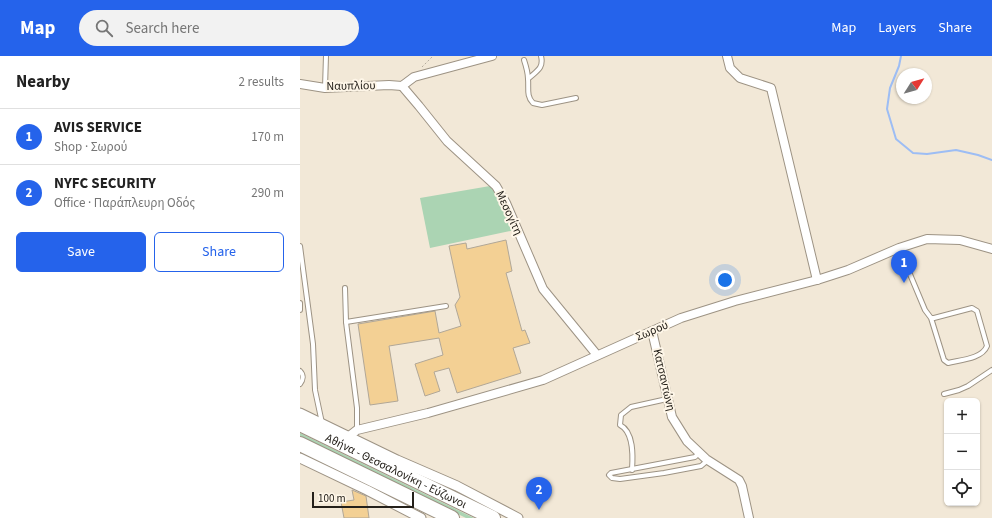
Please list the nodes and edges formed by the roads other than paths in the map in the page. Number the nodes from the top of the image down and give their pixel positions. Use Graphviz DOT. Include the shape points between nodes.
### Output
graph roads {
  1 [pos="326,56"];
  2 [pos="492,56"];
  3 [pos="541,56"];
  4 [pos="727,56"];
  5 [pos="524,60"];
  6 [pos="528,78"];
  7 [pos="300,84"];
  8 [pos="402,86"];
  9 [pos="324,88"];
  10 [pos="576,98"];
  11 [pos="300,246"];
  12 [pos="899,248"];
  13 [pos="992,249"];
  14 [pos="817,280"];
  15 [pos="345,288"];
  16 [pos="300,303"];
  17 [pos="446,306"];
  18 [pos="300,310"];
  19 [pos="931,318"];
  20 [pos="346,322"];
  21 [pos="652,331"];
  22 [pos="597,355"];
  23 [pos="992,370"];
  24 [pos="300,371"];
  25 [pos="300,384"];
  26 [pos="944,394"];
  27 [pos="668,399"];
  28 [pos="300,413"];
  29 [pos="300,424"];
  30 [pos="322,424"];
  31 [pos="357,430"];
  32 [pos="348,437"];
  33 [pos="300,444"];
  34 [pos="699,453"];
  35 [pos="300,458"];
  36 [pos="708,460"];
  37 [pos="632,470"];
  38 [pos="421,518"];
  39 [pos="452,518"];
  40 [pos="493,518"];
  41 [pos="518,518"];
  42 [pos="749,518"];
  1 -- 9 [label="lane"];
  2 -- 8 [label="street" via="414,77"];
  3 -- 6 [label="lane" via="541,66"];
  4 -- 14 [label="street" via="730,68 740,78 771,88"];
  5 -- 6 [label="lane"];
  6 -- 10 [label="lane" via="529,98 533,103 542,105"];
  7 -- 9 [label="street, Ναυπλίου"];
  8 -- 9 [label="street, Ναυπλίου"];
  8 -- 22 [label="street, Μεσογίτη" via="447,141 496,186 506,203 543,289"];
  11 -- 30 [label="lane" via="313,344 315,390"];
  12 -- 13 [label="street, Σωρού" via="927,239 960,240"];
  12 -- 14 [label="street, Σωρού"];
  12 -- 19 [label="lane" via="925,310"];
  14 -- 21 [label="street, Σωρού" via="680,318"];
  15 -- 20 [label="lane"];
  16 -- 18 [label="lane"];
  17 -- 20 [label="lane"];
  19 -- 19 [label="lane" via="975,308 986,349 977,355 946,362 942,357"];
  20 -- 31 [label="lane" via="357,408"];
  21 -- 22 [label="street, Σωρού"];
  21 -- 27 [label="street, Κατσαντώνη"];
  22 -- 31 [label="street, Σωρού" via="543,380"];
  23 -- 26 [label="lane" via="968,386"];
  24 -- 25 [label="lane" via="303,379"];
  27 -- 34 [label="street, Κατσαντώνη" via="672,416 687,441"];
  27 -- 37 [label="lane" via="631,407 621,415 620,425 630,434"];
  28 -- 30 [label="street"];
  29 -- 40 [label="highway, Αθήνα - Θεσσαλονίκη - Εύζωνοι"];
  30 -- 32 [label="street"];
  31 -- 32 [label="street, Σωρού"];
  32 -- 41 [label="street" via="455,485"];
  33 -- 39 [label="highway, Αθήνα - Θεσσαλονίκη - Εύζωνοι"];
  34 -- 36 [label="street, Κατσαντώνη"];
  34 -- 37 [label="lane" via="695,457"];
  35 -- 38 [label="street"];
  36 -- 37 [label="lane" via="701,466 664,473 620,479 609,475"];
  36 -- 42 [label="street, Κατσαντώνη" via="739,480"];
}
